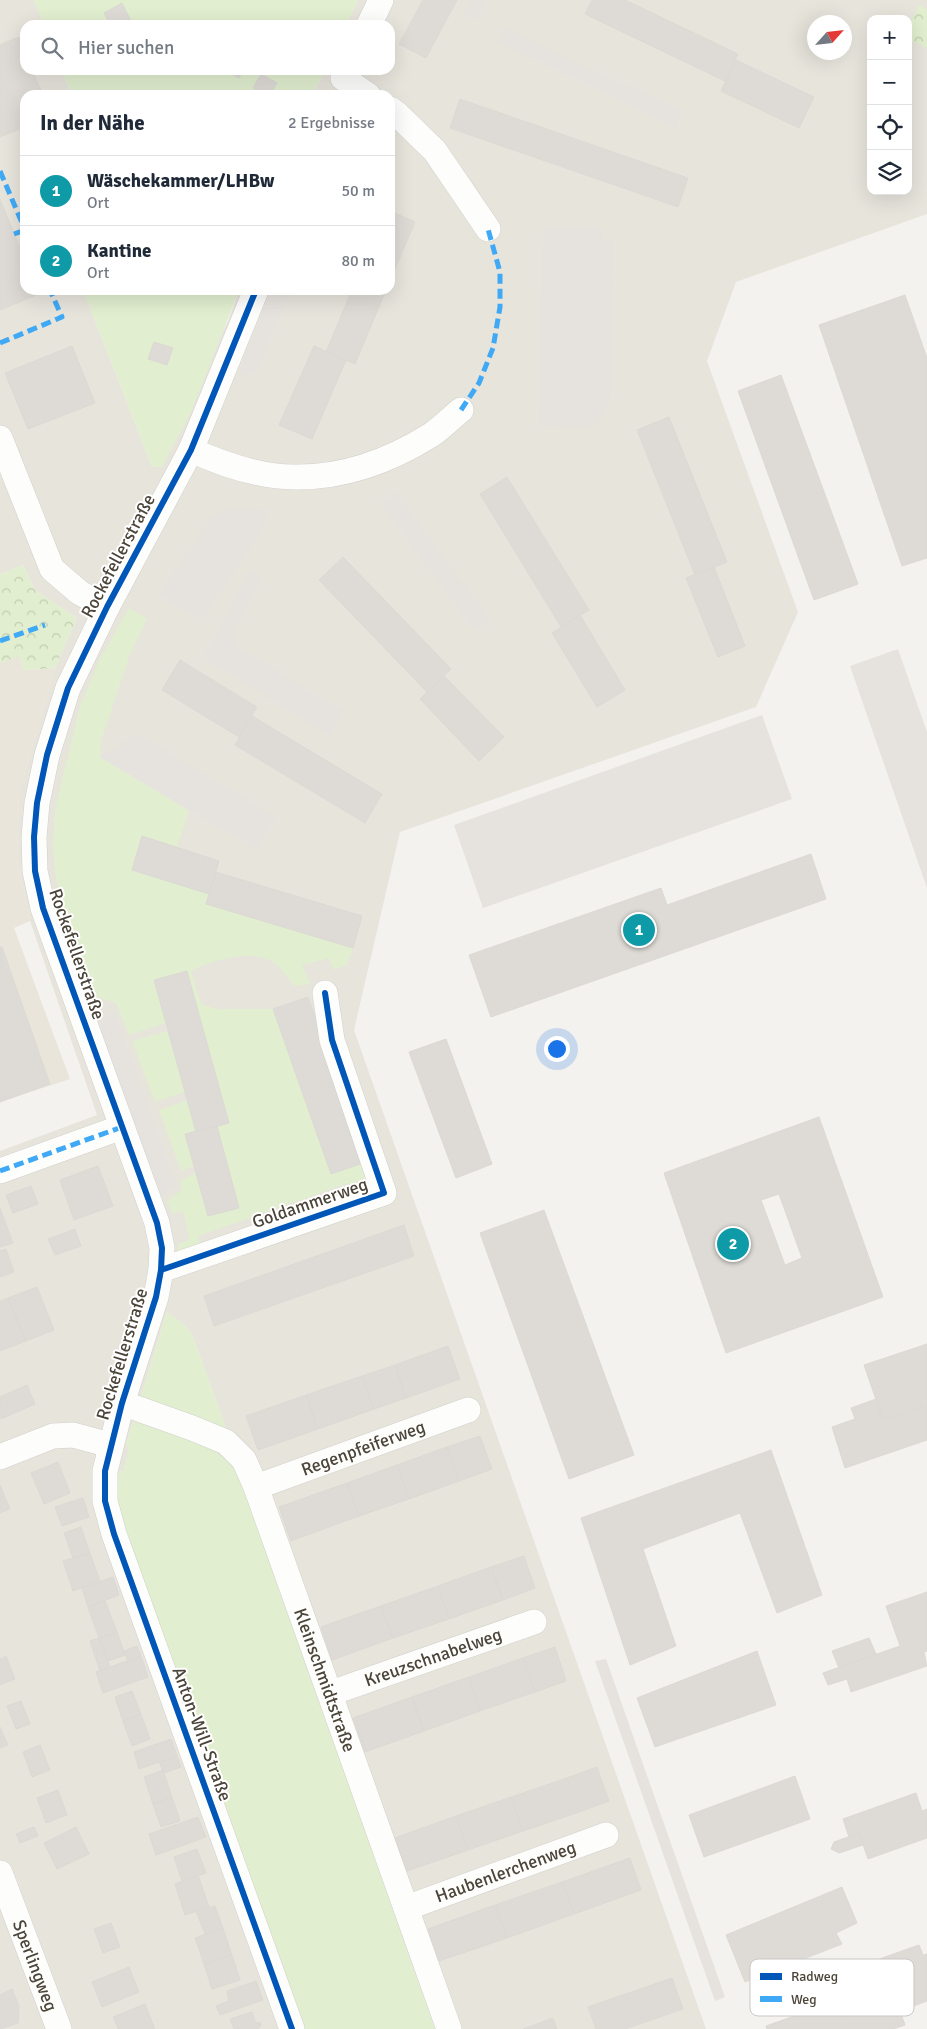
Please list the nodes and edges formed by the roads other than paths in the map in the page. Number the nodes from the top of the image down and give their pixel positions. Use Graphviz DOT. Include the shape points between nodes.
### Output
graph roads {
  1 [pos="381,0"];
  2 [pos="371,20"];
  3 [pos="342,81"];
  4 [pos="359,90"];
  5 [pos="395,114"];
  6 [pos="488,229"];
  7 [pos="254,295"];
  8 [pos="460,410"];
  9 [pos="0,438"];
  10 [pos="192,450"];
  11 [pos="107,607"];
  12 [pos="325,993"];
  13 [pos="122,1128"];
  14 [pos="0,1171"];
  15 [pos="161,1270"];
  16 [pos="122,1403"];
  17 [pos="468,1410"];
  18 [pos="110,1445"];
  19 [pos="0,1457"];
  20 [pos="256,1487"];
  21 [pos="534,1622"];
  22 [pos="331,1693"];
  23 [pos="606,1835"];
  24 [pos="0,1873"];
  25 [pos="406,1908"];
  26 [pos="59,2029"];
  27 [pos="292,2029"];
  28 [pos="449,2029"];
  1 -- 2 [label="street"];
  3 -- 4 [label="street"];
  5 -- 6 [label="street" via="435,151"];
  7 -- 10 [label="street, Rockefellerstraße"];
  8 -- 10 [label="street" via="432,434 389,458 331,474 294,477 257,472 218,462"];
  9 -- 11 [label="street" via="52,570 80,593"];
  10 -- 11 [label="street, Rockefellerstraße"];
  11 -- 13 [label="street, Rockefellerstraße" via="68,688 37,803 34,837 43,908"];
  12 -- 15 [label="street, Goldammerweg" via="332,1040 384,1193"];
  13 -- 14 [label="street"];
  13 -- 15 [label="street, Rockefellerstraße" via="157,1223 162,1248"];
  15 -- 16 [label="street, Rockefellerstraße" via="156,1297"];
  16 -- 18 [label="street, Rockefellerstraße"];
  16 -- 20 [label="street, Kleinschmidtstraße" via="226,1442 244,1460"];
  17 -- 20 [label="street, Regenpfeiferweg"];
  18 -- 19 [label="street" via="73,1435 53,1436"];
  18 -- 27 [label="street, Anton-Will-Straße" via="105,1472 105,1501 114,1534"];
  20 -- 22 [label="street, Kleinschmidtstraße"];
  21 -- 22 [label="street, Kreuzschnabelweg"];
  22 -- 25 [label="street, Kleinschmidtstraße"];
  23 -- 25 [label="street, Haubenlerchenweg"];
  24 -- 26 [label="street, Sperlingweg"];
  25 -- 28 [label="street, Kleinschmidtstraße"];
}
